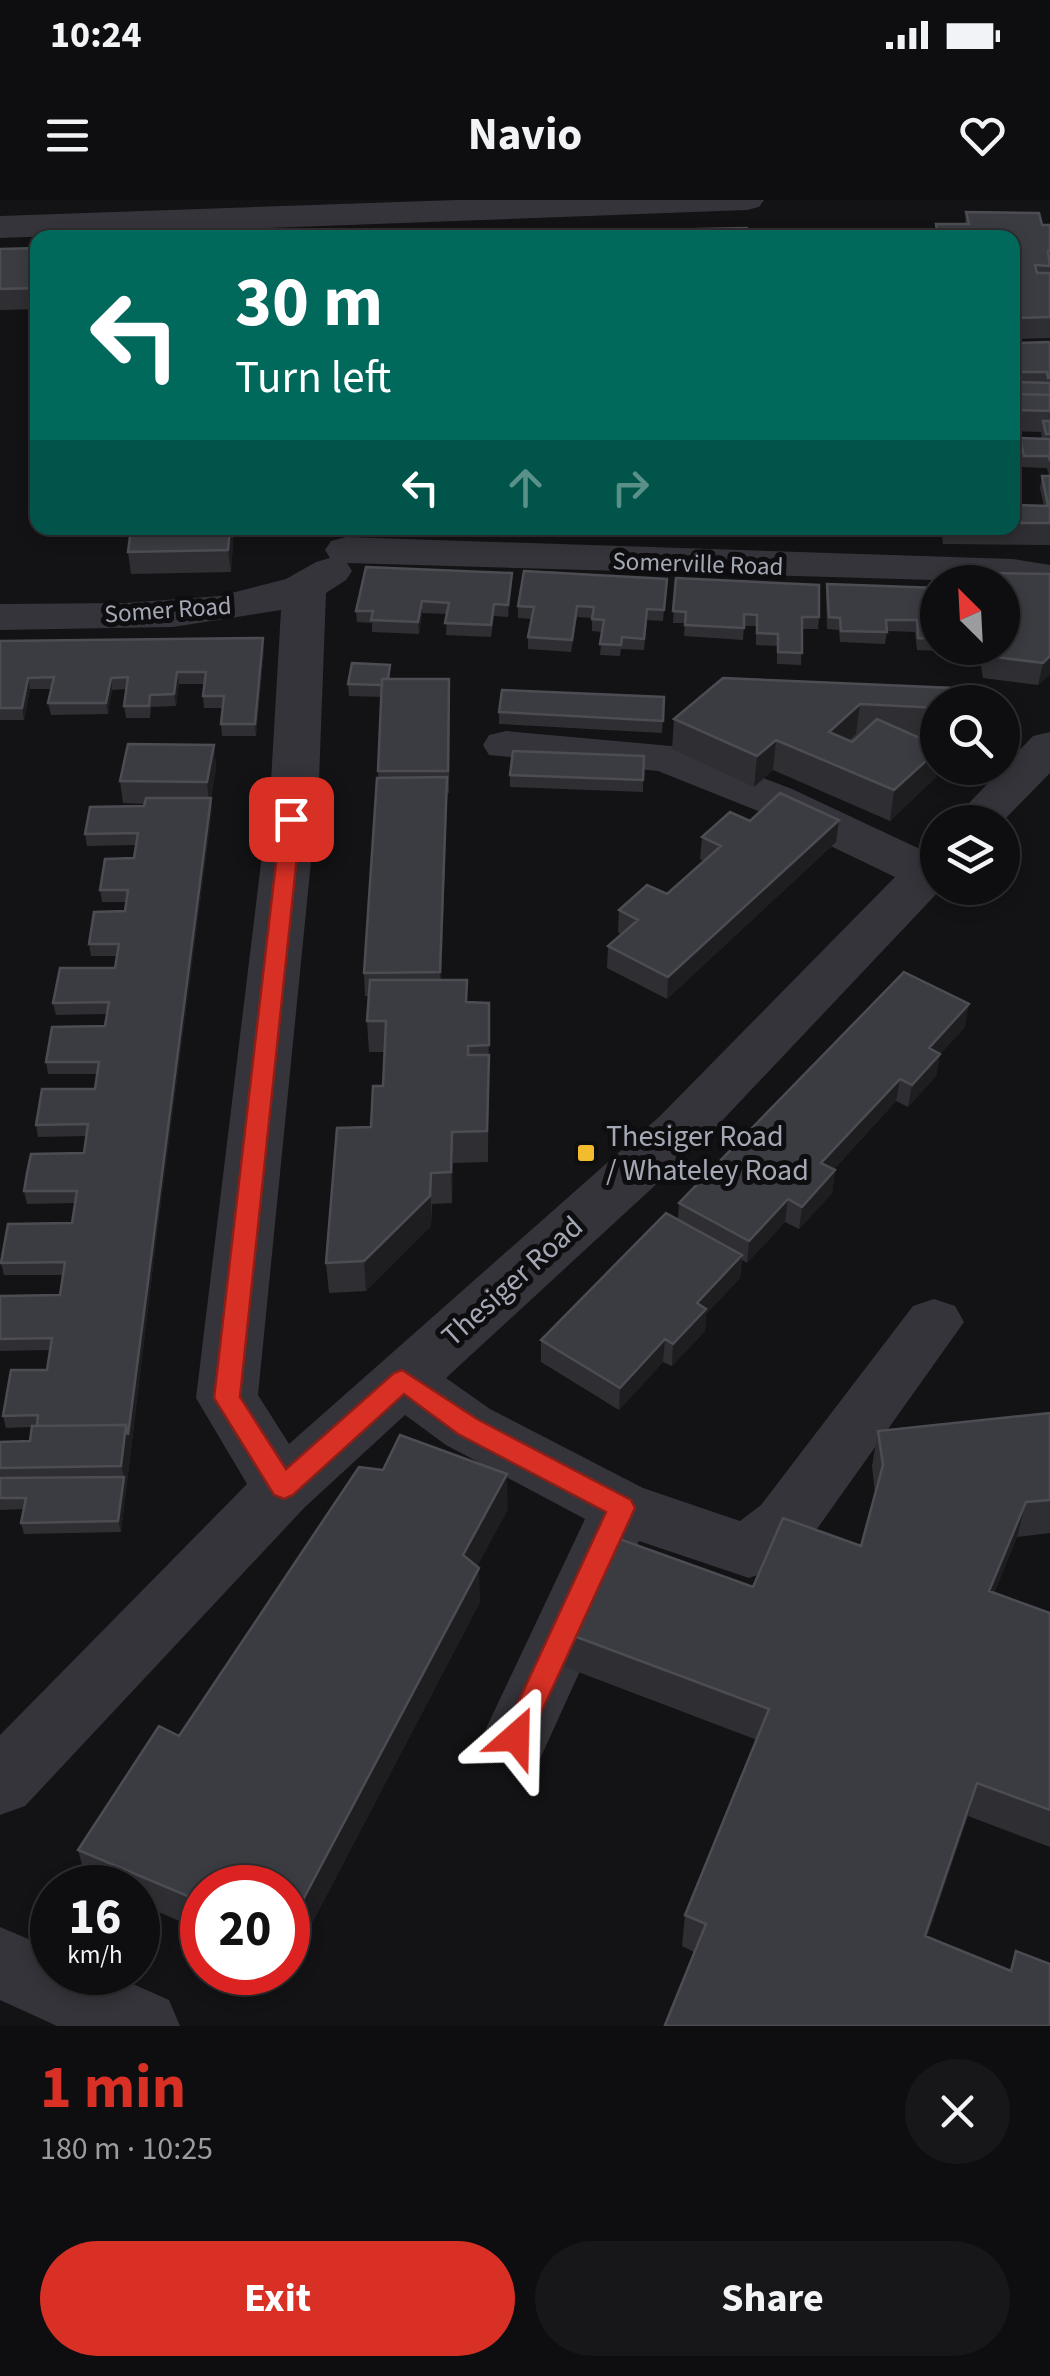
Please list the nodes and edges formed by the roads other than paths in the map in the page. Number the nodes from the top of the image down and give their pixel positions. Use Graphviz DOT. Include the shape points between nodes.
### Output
graph roads {
  1 [pos="747,200"];
  2 [pos="537,204"];
  3 [pos="0,227"];
  4 [pos="351,227"];
  5 [pos="331,560"];
  6 [pos="1032,575"];
  7 [pos="0,617"];
  8 [pos="506,745"];
  9 [pos="1050,746"];
  10 [pos="992,805"];
  11 [pos="920,862"];
  12 [pos="920,881"];
  13 [pos="934,1322"];
  14 [pos="402,1380"];
  15 [pos="284,1488"];
  16 [pos="622,1508"];
  17 [pos="516,1737"];
  18 [pos="0,1783"];
  19 [pos="0,1963"];
  20 [pos="142,2026"];
  1 -- 2 [label="street"];
  2 -- 4 [label="street"];
  3 -- 4 [label="street"];
  5 -- 6 [label="street, Somerville Road"];
  5 -- 7 [label="street, Somer Road" via="272,601 172,612"];
  5 -- 15 [label="street" via="295,781 227,1398"];
  8 -- 11 [label="street" via="665,757"];
  9 -- 10 [label="street"];
  12 -- 14 [label="street, Thesiger Road" via="680,1130"];
  13 -- 16 [label="street" via="784,1524 750,1551"];
  14 -- 15 [label="street, Thesiger Road"];
  14 -- 16 [label="street" via="468,1427"];
  15 -- 18 [label="street, Thesiger Road"];
  16 -- 17 [label="street"];
  19 -- 20 [label="street"];
}
